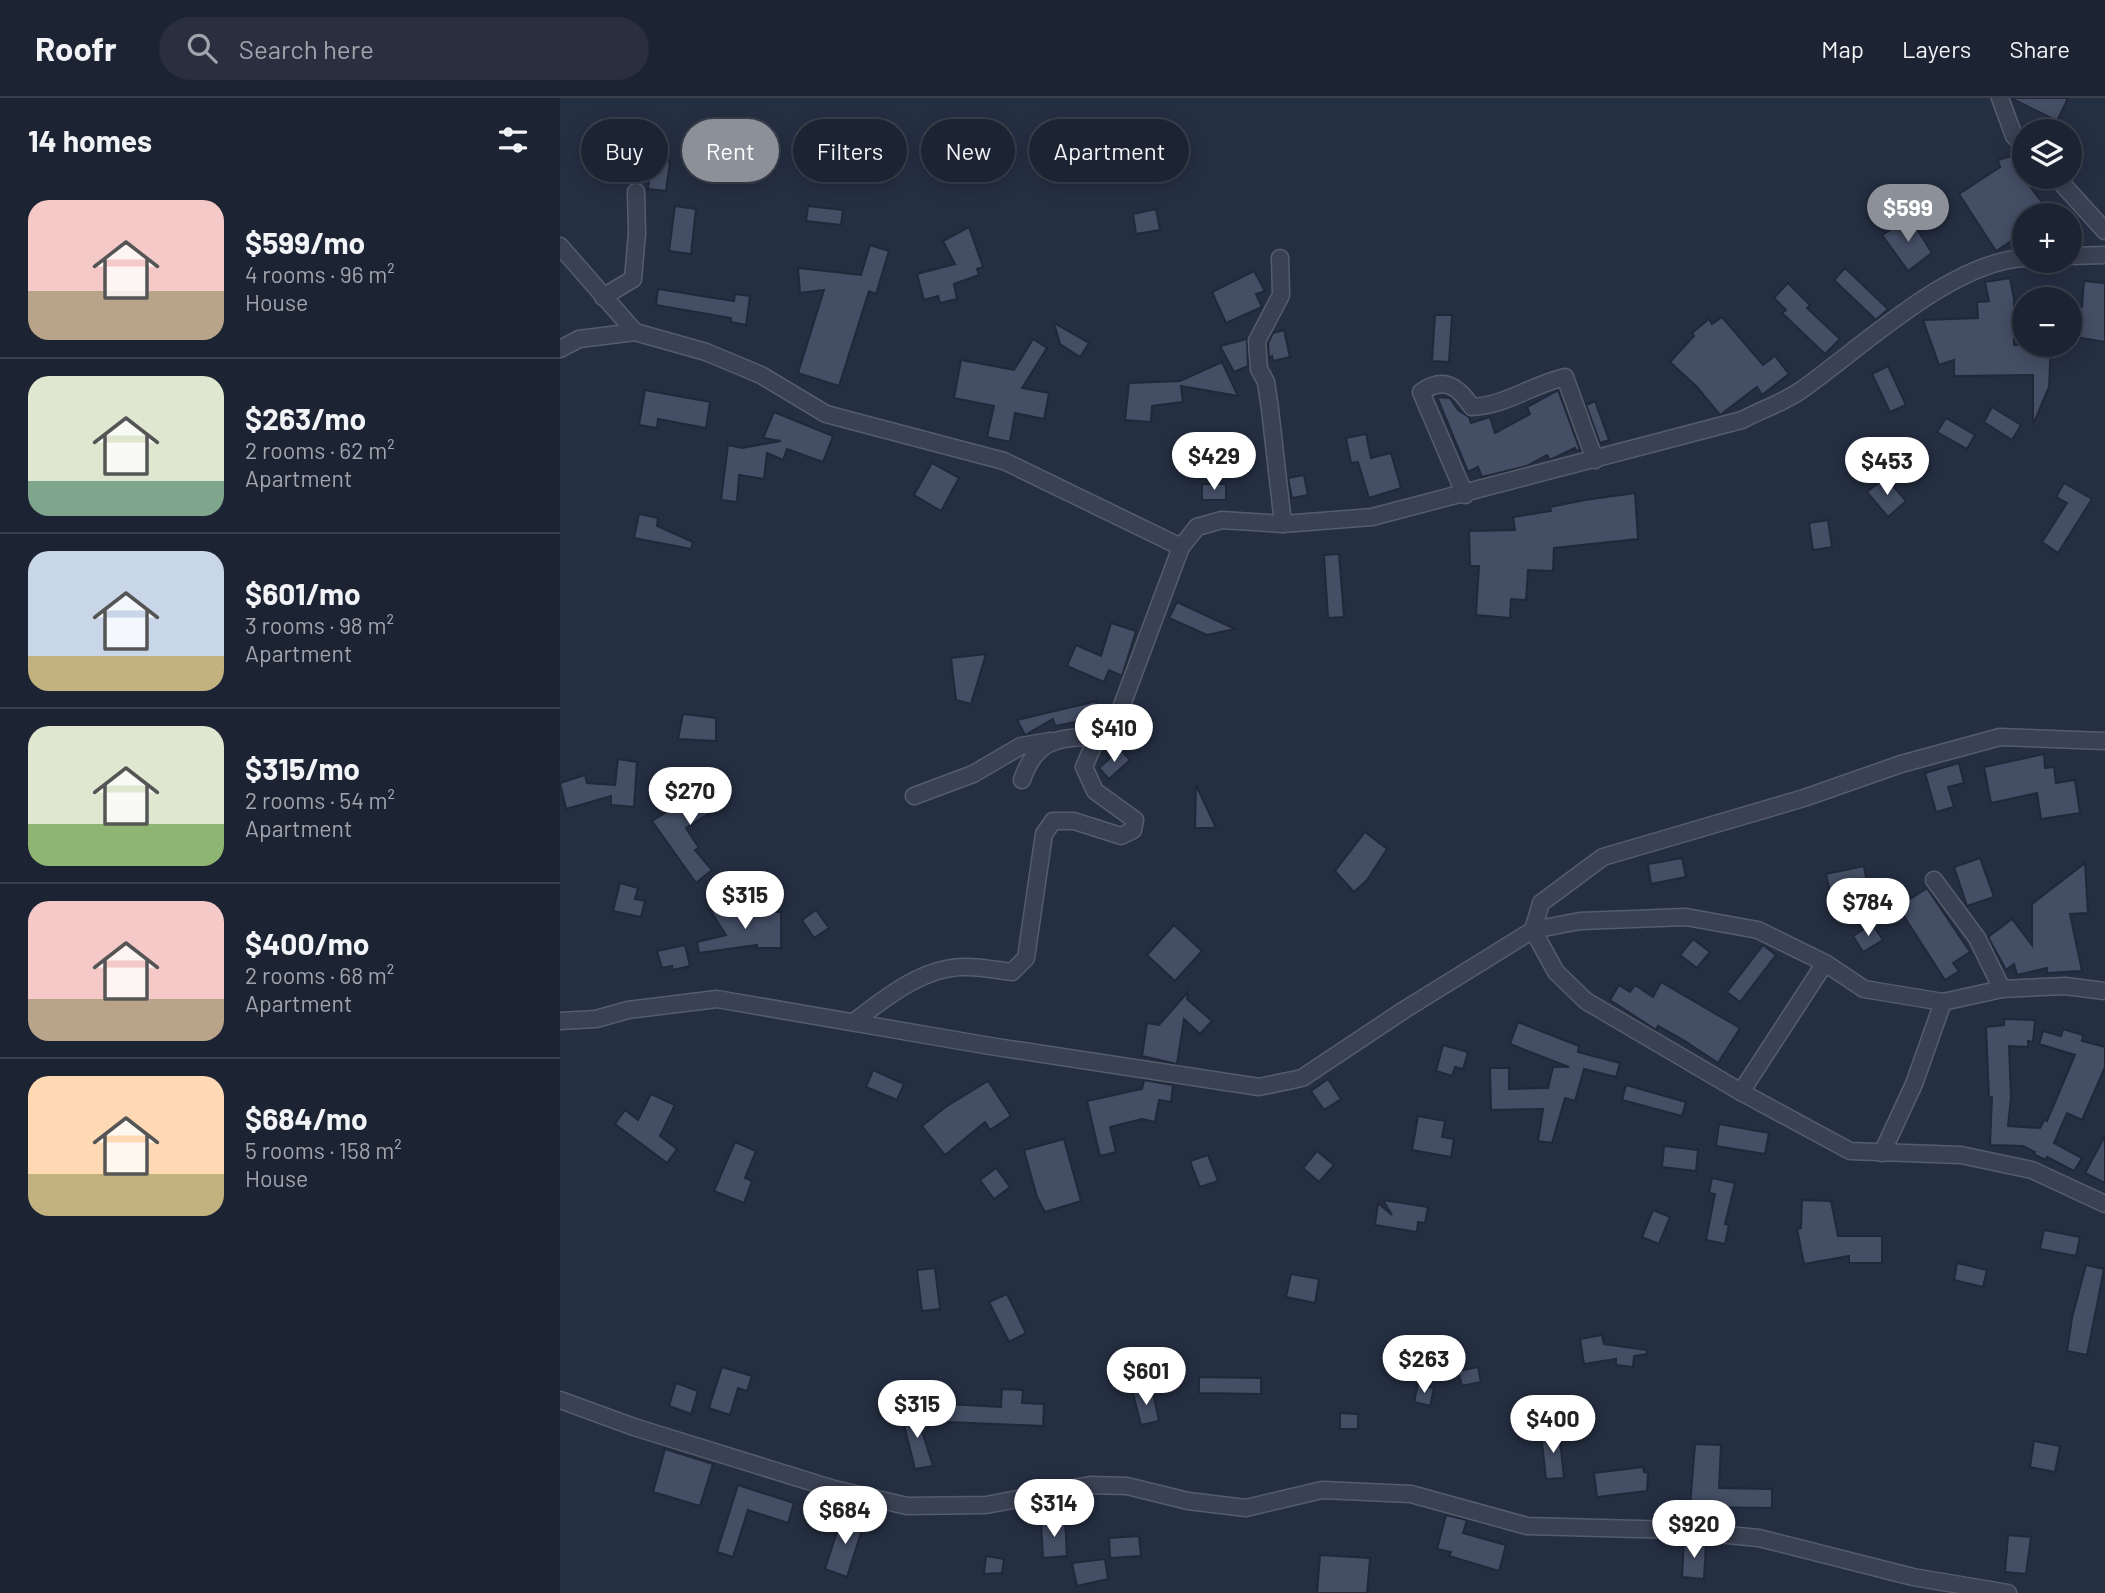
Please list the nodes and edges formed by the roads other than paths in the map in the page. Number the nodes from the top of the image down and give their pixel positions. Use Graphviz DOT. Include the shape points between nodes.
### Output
graph roads {
  1 [pos="2000,98"];
  2 [pos="2012,131"];
  3 [pos="2067,189"];
  4 [pos="636,192"];
  5 [pos="2105,231"];
  6 [pos="560,246"];
  7 [pos="2105,255"];
  8 [pos="2082,256"];
  9 [pos="1280,258"];
  10 [pos="2012,261"];
  11 [pos="603,297"];
  12 [pos="635,332"];
  13 [pos="560,349"];
  14 [pos="1595,460"];
  15 [pos="1465,495"];
  16 [pos="1283,524"];
  17 [pos="1181,547"];
  18 [pos="1097,737"];
  19 [pos="1050,741"];
  20 [pos="2105,741"];
  21 [pos="1022,780"];
  22 [pos="914,796"];
  23 [pos="1934,880"];
  24 [pos="1533,930"];
  25 [pos="1825,963"];
  26 [pos="2003,989"];
  27 [pos="2105,990"];
  28 [pos="1943,1002"];
  29 [pos="560,1021"];
  30 [pos="855,1021"];
  31 [pos="1741,1092"];
  32 [pos="1882,1153"];
  33 [pos="2105,1204"];
  34 [pos="560,1400"];
  35 [pos="2008,1593"];
  1 -- 2 [label="street"];
  3 -- 5 [label="street"];
  4 -- 11 [label="street" via="633,279"];
  6 -- 11 [label="street"];
  7 -- 8 [label="street"];
  9 -- 16 [label="street" via="1280,295 1257,341"];
  10 -- 14 [label="street" via="1975,269 1797,393 1742,420"];
  11 -- 12 [label="street"];
  12 -- 13 [label="street" via="579,340"];
  12 -- 17 [label="street" via="761,374 826,414 1004,461"];
  14 -- 15 [label="street"];
  14 -- 15 [label="street" via="1565,377 1495,406 1472,407 1460,389 1447,383 1432,384 1421,392"];
  15 -- 16 [label="street" via="1372,517"];
  16 -- 17 [label="street" via="1222,520 1197,527"];
  17 -- 18 [label="street" via="1121,708"];
  18 -- 19 [label="street"];
  18 -- 30 [label="street" via="1084,767 1095,791 1135,820 1133,830 1121,836 1074,821 1053,821 1044,834 1026,958 1012,972 962,967 932,972"];
  19 -- 21 [label="street" via="1029,761"];
  19 -- 22 [label="street" via="1021,746 973,774"];
  20 -- 24 [label="street" via="2000,737 1603,857 1541,903"];
  23 -- 26 [label="street" via="1977,938"];
  24 -- 25 [label="street" via="1580,921 1686,917 1758,930"];
  24 -- 30 [label="street" via="1302,1078 1259,1087"];
  24 -- 31 [label="street" via="1556,972 1586,1001"];
  25 -- 28 [label="street" via="1864,989"];
  25 -- 31 [label="street"];
  26 -- 27 [label="street" via="2065,986"];
  26 -- 28 [label="street"];
  28 -- 32 [label="street" via="1914,1084"];
  29 -- 30 [label="street" via="717,999"];
  31 -- 32 [label="street" via="1850,1151"];
  32 -- 33 [label="street" via="1961,1155 2032,1170"];
  34 -- 35 [label="street" via="820,1485 906,1506 986,1505 1090,1485 1127,1486 1188,1501 1246,1508 1322,1490 1411,1494 1527,1527 1676,1530 1759,1538 1913,1577"];
}
